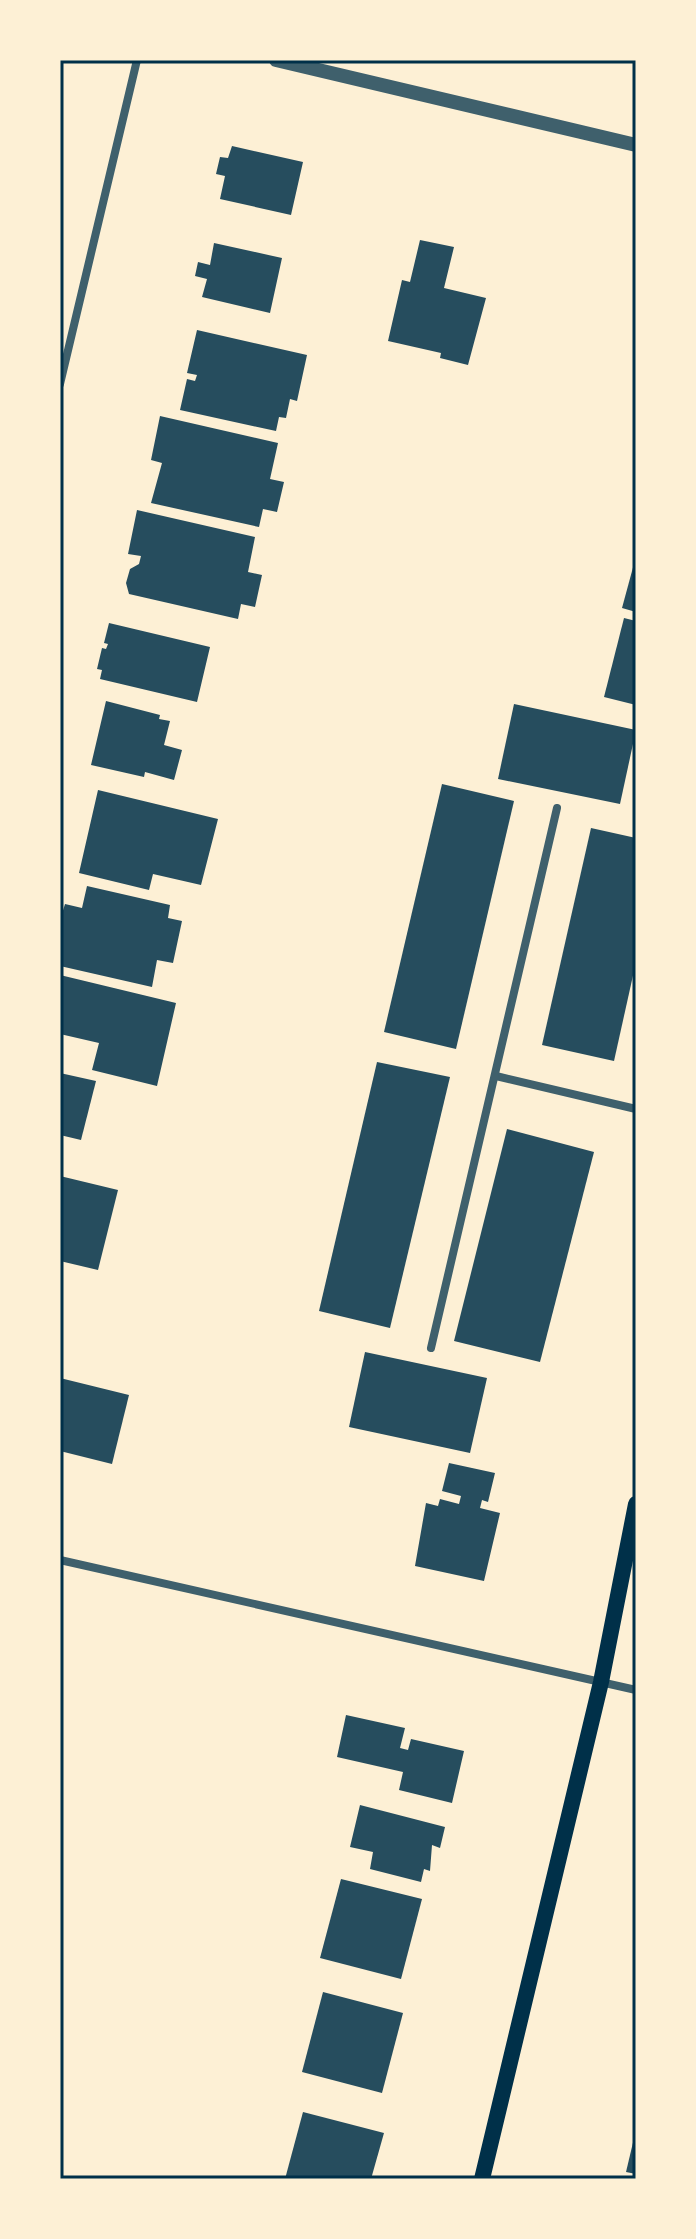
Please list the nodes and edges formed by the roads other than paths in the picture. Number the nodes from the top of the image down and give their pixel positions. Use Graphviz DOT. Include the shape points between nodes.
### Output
graph roads {
  1 [pos="137,60"];
  2 [pos="276,60"];
  3 [pos="636,145"];
  4 [pos="60,384"];
  5 [pos="557,808"];
  6 [pos="496,1076"];
  7 [pos="636,1109"];
  8 [pos="431,1348"];
  9 [pos="636,1504"];
  10 [pos="60,1560"];
  11 [pos="601,1682"];
  12 [pos="636,1690"];
  13 [pos="482,2179"];
  1 -- 4 [label="street"];
  2 -- 3 [label="street"];
  5 -- 6 [label="street"];
  6 -- 7 [label="street"];
  6 -- 8 [label="street"];
  9 -- 11 [label="main road"];
  10 -- 11 [label="street"];
  11 -- 12 [label="street"];
  11 -- 13 [label="main road"];
}
